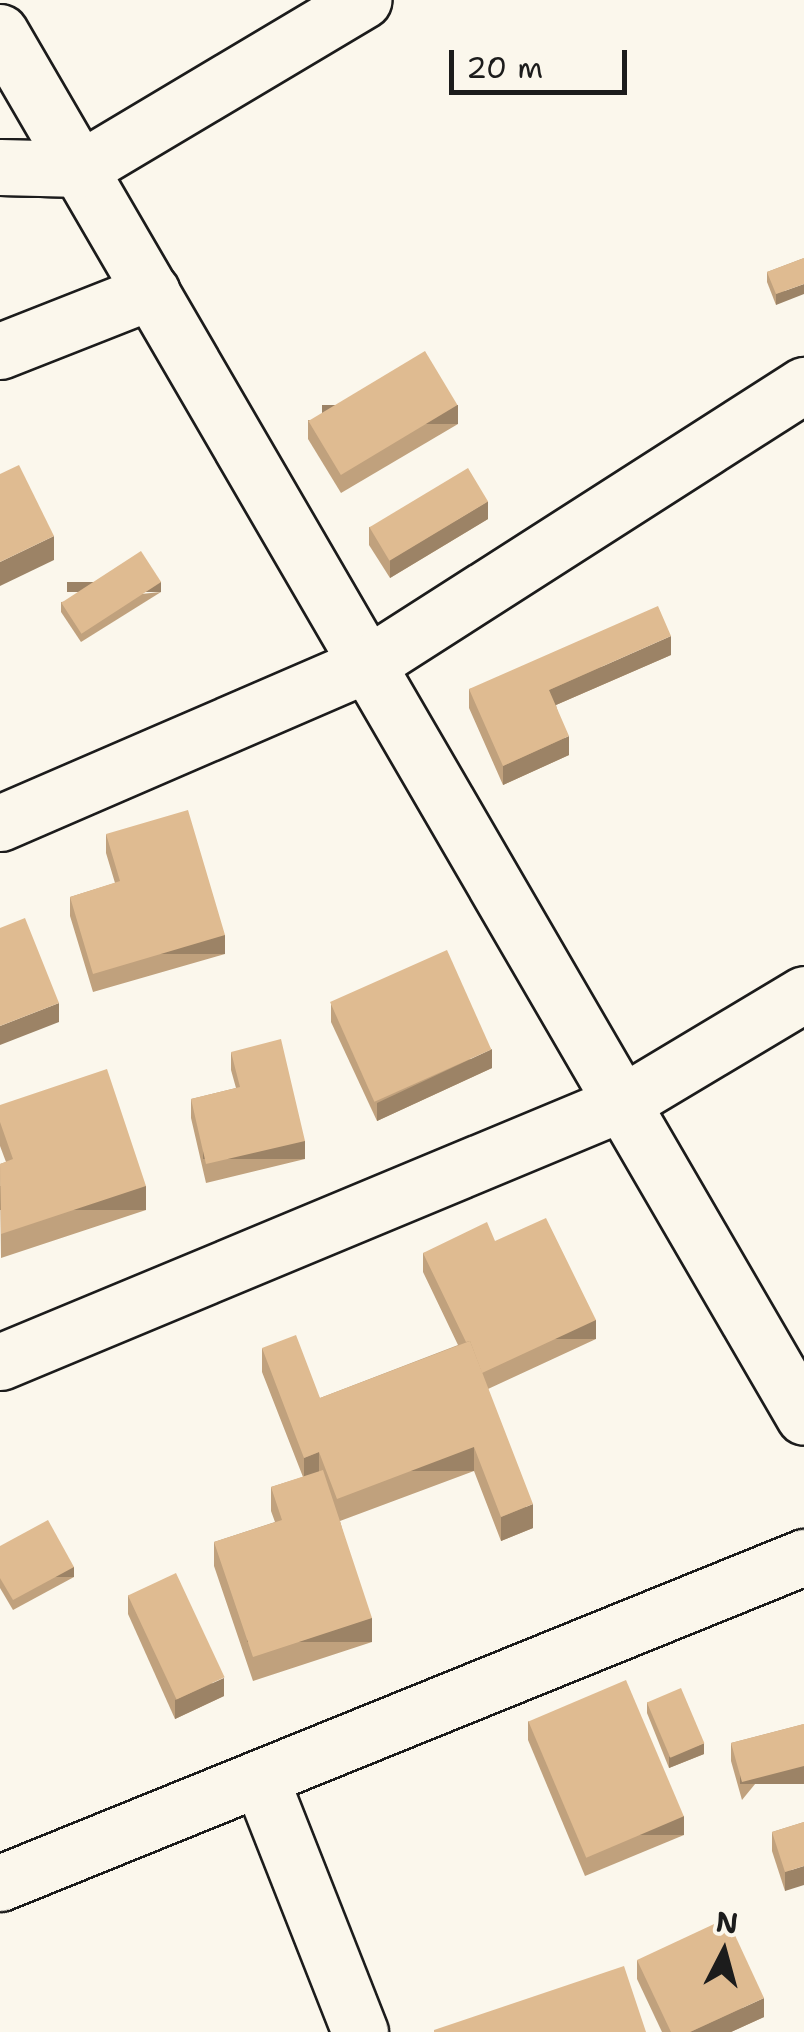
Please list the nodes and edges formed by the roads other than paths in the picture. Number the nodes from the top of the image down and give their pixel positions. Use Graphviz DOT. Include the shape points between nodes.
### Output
graph roads {
  1 [pos="364,0"];
  2 [pos="0,32"];
  3 [pos="0,168"];
  4 [pos="80,169"];
  5 [pos="152,291"];
  6 [pos="0,351"];
  7 [pos="804,385"];
  8 [pos="368,664"];
  9 [pos="0,823"];
  10 [pos="804,994"];
  11 [pos="622,1104"];
  12 [pos="0,1362"];
  13 [pos="804,1417"];
  14 [pos="804,1556"];
  15 [pos="260,1778"];
  16 [pos="0,1884"];
  17 [pos="360,2032"];
  1 -- 4 [label="street"];
  2 -- 4 [label="street"];
  3 -- 4 [label="street"];
  4 -- 5 [label="street"];
  5 -- 6 [label="street"];
  5 -- 8 [label="street"];
  7 -- 8 [label="street"];
  8 -- 9 [label="street"];
  8 -- 11 [label="street"];
  10 -- 11 [label="street"];
  11 -- 12 [label="street"];
  11 -- 13 [label="street"];
  14 -- 15 [label="street"];
  15 -- 16 [label="street"];
  15 -- 17 [label="street"];
}
